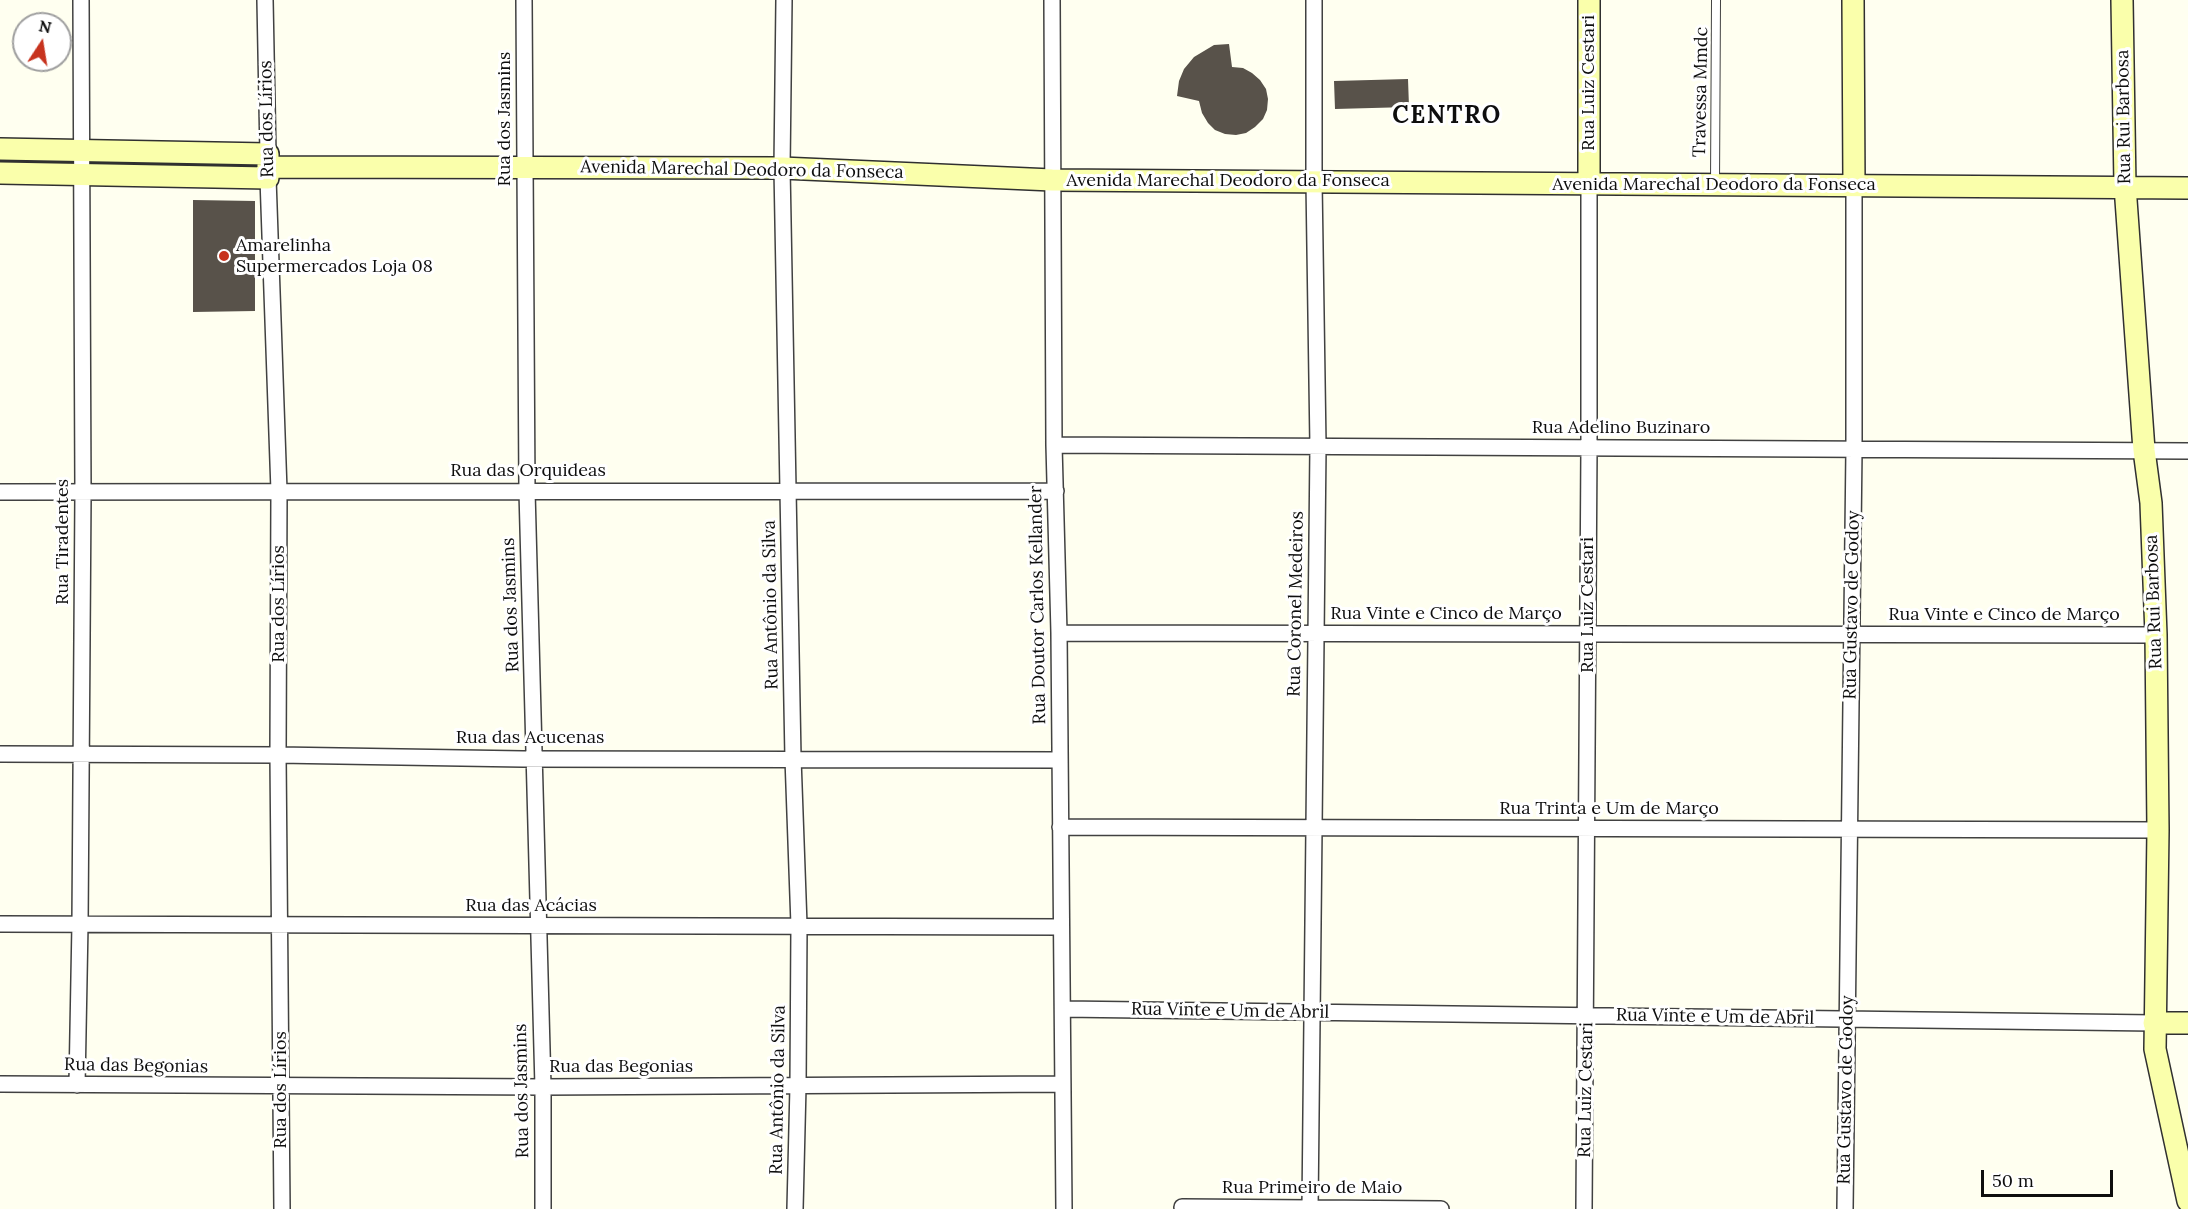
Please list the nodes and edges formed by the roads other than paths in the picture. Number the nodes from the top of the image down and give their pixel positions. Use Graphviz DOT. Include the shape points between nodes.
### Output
graph roads {
  1 [pos="81,0"];
  2 [pos="265,0"];
  3 [pos="524,0"];
  4 [pos="784,0"];
  5 [pos="1053,0"];
  6 [pos="1314,0"];
  7 [pos="1589,0"];
  8 [pos="1716,0"];
  9 [pos="1853,0"];
  10 [pos="2121,0"];
  11 [pos="0,149"];
  12 [pos="81,150"];
  13 [pos="268,166"];
  14 [pos="524,167"];
  15 [pos="782,168"];
  16 [pos="0,173"];
  17 [pos="82,176"];
  18 [pos="1052,180"];
  19 [pos="1314,182"];
  20 [pos="1589,184"];
  21 [pos="1715,184"];
  22 [pos="1854,185"];
  23 [pos="2125,186"];
  24 [pos="2188,188"];
  25 [pos="1054,444"];
  26 [pos="1318,446"];
  27 [pos="1589,447"];
  28 [pos="1854,449"];
  29 [pos="2144,450"];
  30 [pos="2188,451"];
  31 [pos="527,490"];
  32 [pos="789,490"];
  33 [pos="279,491"];
  34 [pos="1056,491"];
  35 [pos="0,492"];
  36 [pos="83,493"];
  37 [pos="1059,633"];
  38 [pos="1315,634"];
  39 [pos="1588,634"];
  40 [pos="1852,634"];
  41 [pos="2156,635"];
  42 [pos="0,754"];
  43 [pos="82,754"];
  44 [pos="278,755"];
  45 [pos="535,758"];
  46 [pos="793,758"];
  47 [pos="1060,760"];
  48 [pos="1060,826"];
  49 [pos="1314,827"];
  50 [pos="1587,828"];
  51 [pos="1848,829"];
  52 [pos="2158,830"];
  53 [pos="0,924"];
  54 [pos="80,924"];
  55 [pos="280,925"];
  56 [pos="799,925"];
  57 [pos="539,926"];
  58 [pos="1061,927"];
  59 [pos="1063,1009"];
  60 [pos="1313,1012"];
  61 [pos="1586,1015"];
  62 [pos="1847,1019"];
  63 [pos="2154,1023"];
  64 [pos="2188,1023"];
  65 [pos="0,1084"];
  66 [pos="1063,1084"];
  67 [pos="77,1085"];
  68 [pos="280,1086"];
  69 [pos="798,1086"];
  70 [pos="543,1088"];
  71 [pos="2188,1200"];
  72 [pos="1182,1207"];
  73 [pos="282,1209"];
  74 [pos="543,1209"];
  75 [pos="795,1209"];
  76 [pos="1064,1209"];
  77 [pos="1310,1209"];
  78 [pos="1441,1209"];
  79 [pos="1584,1209"];
  80 [pos="1845,1209"];
  1 -- 12 [label="street, Rua Tiradentes"];
  2 -- 13 [label="street, Rua dos Lírios"];
  3 -- 14 [label="street, Rua dos Jasmins"];
  4 -- 15 [label="street, Rua Antônio da Silva"];
  5 -- 18 [label="street, Rua Doutor Carlos Kellander"];
  6 -- 19 [label="street, Rua Coronel Medeiros"];
  7 -- 20 [label="street, Rua Luiz Cestari"];
  8 -- 21 [label="lane, Travessa Mmdc"];
  9 -- 22 [label="street, Rua Gustavo de Godoy"];
  10 -- 23 [label="street, Rua Rui Barbosa"];
  11 -- 12 [label="street, Avenida Marechal Deodoro da Fonseca"];
  12 -- 13 [label="street, Avenida Marechal Deodoro da Fonseca"];
  12 -- 17 [label="street, Rua Tiradentes"];
  13 -- 14 [label="street, Avenida Marechal Deodoro da Fonseca"];
  13 -- 17 [label="street, Avenida Marechal Deodoro da Fonseca"];
  13 -- 33 [label="street, Rua dos Lírios"];
  14 -- 15 [label="street, Avenida Marechal Deodoro da Fonseca"];
  14 -- 31 [label="street, Rua dos Jasmins"];
  15 -- 18 [label="street, Avenida Marechal Deodoro da Fonseca"];
  15 -- 32 [label="street, Rua Antônio da Silva"];
  16 -- 17 [label="street, Avenida Marechal Deodoro da Fonseca"];
  17 -- 36 [label="street, Rua Tiradentes"];
  18 -- 19 [label="street, Avenida Marechal Deodoro da Fonseca"];
  18 -- 25 [label="street, Rua Doutor Carlos Kellander"];
  19 -- 20 [label="street, Avenida Marechal Deodoro da Fonseca"];
  19 -- 26 [label="street, Rua Coronel Medeiros"];
  20 -- 21 [label="street, Avenida Marechal Deodoro da Fonseca"];
  20 -- 27 [label="street, Rua Luiz Cestari"];
  21 -- 22 [label="street, Avenida Marechal Deodoro da Fonseca"];
  22 -- 23 [label="street, Avenida Marechal Deodoro da Fonseca"];
  22 -- 28 [label="street, Rua Gustavo de Godoy"];
  23 -- 24 [label="street, Avenida Marechal Deodoro da Fonseca"];
  23 -- 29 [label="street, Rua Rui Barbosa"];
  25 -- 26 [label="street, Rua Adelino Buzinaro"];
  25 -- 34 [label="street, Rua Doutor Carlos Kellander"];
  26 -- 27 [label="street, Rua Adelino Buzinaro"];
  26 -- 38 [label="street, Rua Coronel Medeiros"];
  27 -- 28 [label="street, Rua Adelino Buzinaro"];
  27 -- 39 [label="street, Rua Luiz Cestari"];
  28 -- 29 [label="street, Rua Adelino Buzinaro"];
  28 -- 40 [label="street, Rua Gustavo de Godoy"];
  29 -- 30 [label="street, Rua Adelino Buzinaro"];
  29 -- 41 [label="street, Rua Rui Barbosa" via="2151,503"];
  31 -- 32 [label="street, Rua das Orquideas"];
  31 -- 33 [label="street, Rua das Orquideas"];
  31 -- 45 [label="street, Rua dos Jasmins"];
  32 -- 34 [label="street, Rua das Orquideas"];
  32 -- 46 [label="street, Rua Antônio da Silva"];
  33 -- 36 [label="street, Rua das Orquideas"];
  33 -- 44 [label="street, Rua dos Lírios"];
  34 -- 37 [label="street, Rua Doutor Carlos Kellander"];
  35 -- 36 [label="street, Rua das Orquideas"];
  36 -- 43 [label="street, Rua Tiradentes"];
  37 -- 38 [label="street, Rua Vinte e Cinco de Março"];
  37 -- 47 [label="street, Rua Doutor Carlos Kellander"];
  38 -- 39 [label="street, Rua Vinte e Cinco de Março"];
  38 -- 49 [label="street, Rua Coronel Medeiros"];
  39 -- 40 [label="street, Rua Vinte e Cinco de Março"];
  39 -- 50 [label="street, Rua Luiz Cestari"];
  40 -- 41 [label="street, Rua Vinte e Cinco de Março"];
  40 -- 51 [label="street, Rua Gustavo de Godoy"];
  41 -- 52 [label="street, Rua Rui Barbosa"];
  42 -- 43 [label="street, Rua das Acucenas"];
  43 -- 44 [label="street, Rua das Acucenas"];
  43 -- 54 [label="street, Rua Tiradentes"];
  44 -- 45 [label="street, Rua das Acucenas"];
  44 -- 55 [label="street, Rua dos Lírios"];
  45 -- 46 [label="street, Rua das Acucenas"];
  45 -- 57 [label="street, Rua dos Jasmins"];
  46 -- 47 [label="street, Rua das Acucenas"];
  46 -- 56 [label="street, Rua Antônio da Silva"];
  47 -- 48 [label="street, Rua Doutor Carlos Kellander"];
  48 -- 49 [label="street, Rua Trinta e Um de Março"];
  48 -- 58 [label="street, Rua Doutor Carlos Kellander"];
  49 -- 50 [label="street, Rua Trinta e Um de Março"];
  49 -- 60 [label="street, Rua Coronel Medeiros"];
  50 -- 51 [label="street, Rua Trinta e Um de Março"];
  50 -- 61 [label="street, Rua Luiz Cestari"];
  51 -- 52 [label="street, Rua Trinta e Um de Março"];
  51 -- 62 [label="street, Rua Gustavo de Godoy"];
  52 -- 63 [label="street, Rua Rui Barbosa"];
  53 -- 54 [label="street, Rua das Acácias"];
  54 -- 55 [label="street, Rua das Acácias"];
  54 -- 67 [label="street, Rua Tiradentes"];
  55 -- 57 [label="street, Rua das Acácias"];
  55 -- 68 [label="street, Rua dos Lírios"];
  56 -- 57 [label="street, Rua das Acácias"];
  56 -- 58 [label="street, Rua das Acácias"];
  56 -- 69 [label="street, Rua Antônio da Silva"];
  57 -- 70 [label="street, Rua dos Jasmins"];
  58 -- 59 [label="street, Rua Doutor Carlos Kellander"];
  59 -- 60 [label="street, Rua Vinte e Um de Abril"];
  59 -- 66 [label="street, Rua Doutor Carlos Kellander"];
  60 -- 61 [label="street, Rua Vinte e Um de Abril"];
  60 -- 77 [label="street, Rua Coronel Medeiros"];
  61 -- 62 [label="street, Rua Vinte e Um de Abril"];
  61 -- 79 [label="street, Rua Luiz Cestari"];
  62 -- 63 [label="street, Rua Vinte e Um de Abril"];
  62 -- 80 [label="street, Rua Gustavo de Godoy"];
  63 -- 64 [label="street, Rua Vinte e Um de Abril"];
  63 -- 71 [label="street, Rua Rui Barbosa" via="2160,1080"];
  65 -- 67 [label="street, Rua das Begonias"];
  66 -- 69 [label="street, Rua das Begonias"];
  66 -- 76 [label="street, Rua Doutor Carlos Kellander"];
  67 -- 68 [label="street, Rua das Begonias"];
  68 -- 70 [label="street, Rua das Begonias"];
  68 -- 73 [label="street, Rua dos Lírios"];
  69 -- 70 [label="street, Rua das Begonias"];
  69 -- 75 [label="street, Rua Antônio da Silva"];
  70 -- 74 [label="street, Rua dos Jasmins"];
  72 -- 77 [label="street, Rua Primeiro de Maio"];
  77 -- 78 [label="street, Rua Primeiro de Maio"];
}
